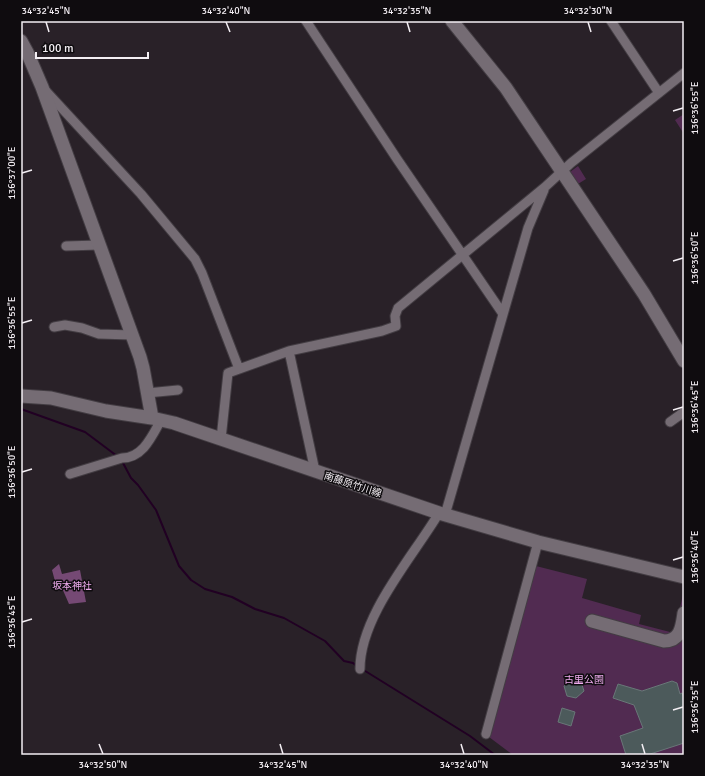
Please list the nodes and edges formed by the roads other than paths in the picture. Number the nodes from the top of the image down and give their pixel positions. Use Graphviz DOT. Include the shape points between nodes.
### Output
graph roads {
  1 [pos="306,21"];
  2 [pos="452,21"];
  3 [pos="611,21"];
  4 [pos="21,41"];
  5 [pos="684,73"];
  6 [pos="42,87"];
  7 [pos="659,93"];
  8 [pos="563,172"];
  9 [pos="545,187"];
  10 [pos="99,245"];
  11 [pos="66,246"];
  12 [pos="463,256"];
  13 [pos="503,314"];
  14 [pos="54,327"];
  15 [pos="132,335"];
  16 [pos="289,351"];
  17 [pos="684,361"];
  18 [pos="239,369"];
  19 [pos="178,390"];
  20 [pos="147,393"];
  21 [pos="21,396"];
  22 [pos="684,412"];
  23 [pos="156,419"];
  24 [pos="670,422"];
  25 [pos="220,439"];
  26 [pos="315,471"];
  27 [pos="70,474"];
  28 [pos="442,514"];
  29 [pos="538,542"];
  30 [pos="684,577"];
  31 [pos="684,613"];
  32 [pos="592,621"];
  33 [pos="360,667"];
  34 [pos="486,734"];
  1 -- 12 [label="street"];
  2 -- 8 [label="street" via="506,88"];
  3 -- 7 [label="street"];
  4 -- 6 [label="street"];
  5 -- 7 [label="street"];
  6 -- 10 [label="street"];
  6 -- 18 [label="street" via="141,194 195,259"];
  7 -- 8 [label="street"];
  8 -- 9 [label="street"];
  8 -- 17 [label="street" via="644,294"];
  9 -- 12 [label="street"];
  9 -- 13 [label="street" via="528,228"];
  10 -- 11 [label="street"];
  10 -- 15 [label="street"];
  12 -- 13 [label="street"];
  12 -- 16 [label="street" via="398,308 395,316 396,326"];
  13 -- 28 [label="street" via="450,502"];
  14 -- 15 [label="street" via="64,325 99,334"];
  15 -- 20 [label="street" via="142,363"];
  16 -- 18 [label="street"];
  16 -- 26 [label="street"];
  18 -- 25 [label="street" via="228,373"];
  19 -- 20 [label="street"];
  20 -- 23 [label="street"];
  21 -- 23 [label="street, 南藤原竹川線" via="51,398"];
  22 -- 24 [label="street"];
  23 -- 25 [label="street, 南藤原竹川線"];
  23 -- 27 [label="street" via="148,443 135,455"];
  25 -- 26 [label="street, 南藤原竹川線"];
  26 -- 28 [label="street, 南藤原竹川線"];
  28 -- 29 [label="street, 南藤原竹川線"];
  28 -- 33 [label="street" via="386,595 372,620"];
  29 -- 30 [label="street, 南藤原竹川線"];
  29 -- 34 [label="street"];
  31 -- 32 [label="street" via="680,632 669,641"];
}
